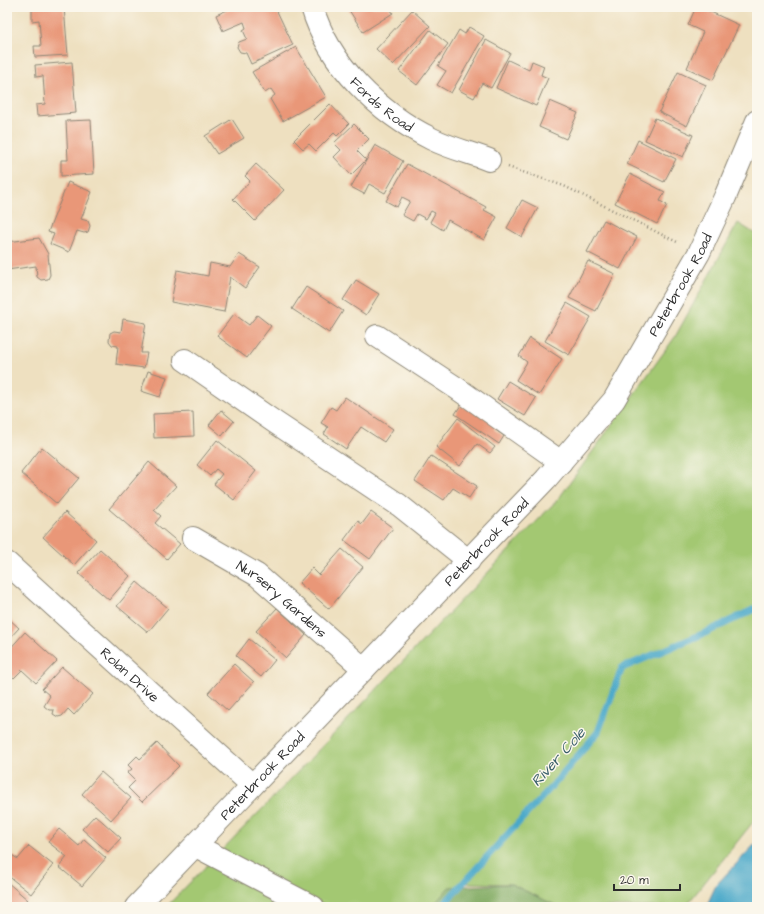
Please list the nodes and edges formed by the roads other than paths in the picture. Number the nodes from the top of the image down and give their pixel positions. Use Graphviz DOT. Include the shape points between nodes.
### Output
graph roads {
  1 [pos="312,7"];
  2 [pos="757,121"];
  3 [pos="490,160"];
  4 [pos="376,336"];
  5 [pos="185,360"];
  6 [pos="561,462"];
  7 [pos="193,538"];
  8 [pos="469,561"];
  9 [pos="7,563"];
  10 [pos="364,669"];
  11 [pos="252,786"];
  12 [pos="196,846"];
  13 [pos="136,907"];
  14 [pos="313,907"];
  1 -- 3 [label="street, Fords Road" via="318,28 347,72 389,114 432,139"];
  2 -- 6 [label="street, Peterbrook Road" via="699,253 614,400"];
  4 -- 6 [label="street" via="458,389"];
  5 -- 8 [label="street" via="399,504"];
  6 -- 8 [label="street, Peterbrook Road"];
  7 -- 10 [label="street, Nursery Gardens" via="257,575"];
  8 -- 10 [label="street, Peterbrook Road"];
  9 -- 11 [label="street, Rolan Drive"];
  10 -- 11 [label="street, Peterbrook Road"];
  11 -- 12 [label="street, Peterbrook Road"];
  12 -- 13 [label="street, Peterbrook Road"];
  12 -- 14 [label="street"];
}
